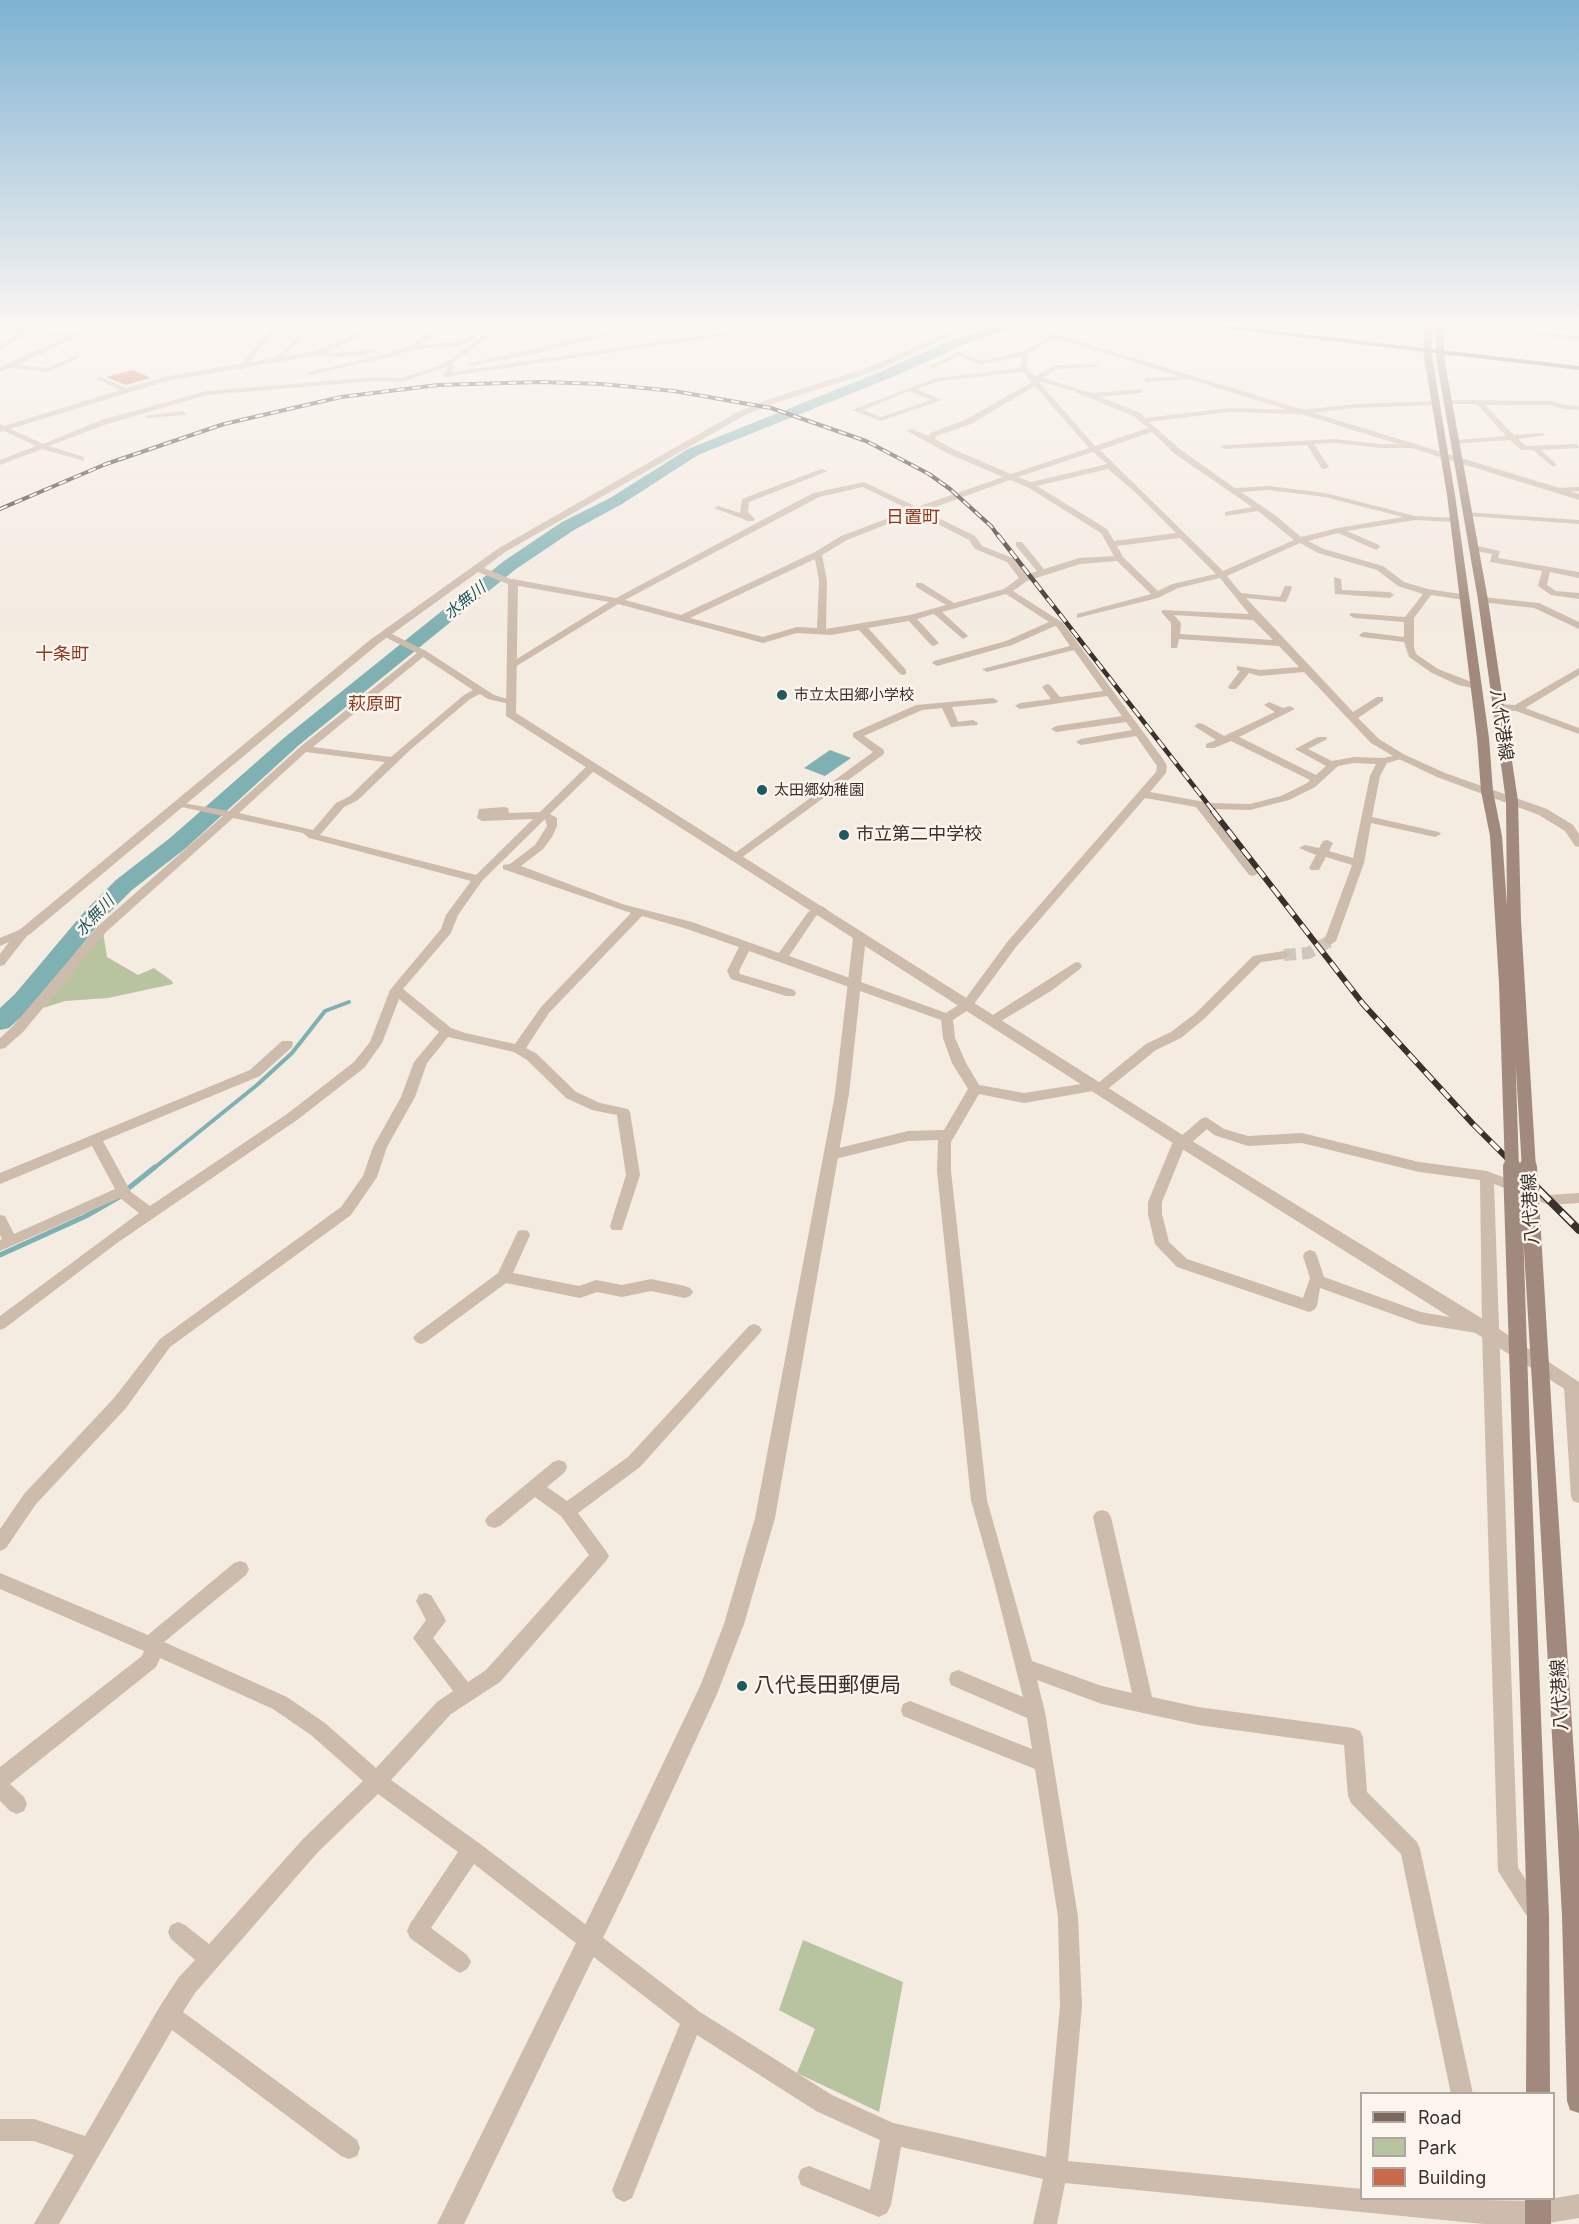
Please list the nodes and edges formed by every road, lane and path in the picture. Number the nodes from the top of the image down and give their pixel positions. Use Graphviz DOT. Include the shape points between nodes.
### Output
graph roads {
  1 [pos="94,426"];
  2 [pos="719,426"];
  3 [pos="958,426"];
  4 [pos="1073,426"];
  5 [pos="1150,426"];
  6 [pos="1345,426"];
  7 [pos="1440,426"];
  8 [pos="1453,426"];
  9 [pos="1502,426"];
  10 [pos="2,428"];
  11 [pos="1154,429"];
  12 [pos="911,430"];
  13 [pos="1542,435"];
  14 [pos="1514,438"];
  15 [pos="931,440"];
  16 [pos="1456,442"];
  17 [pos="1310,444"];
  18 [pos="1411,446"];
  19 [pos="1577,446"];
  20 [pos="44,447"];
  21 [pos="1224,447"];
  22 [pos="1093,448"];
  23 [pos="1536,449"];
  24 [pos="984,454"];
  25 [pos="1445,455"];
  26 [pos="81,459"];
  27 [pos="971,459"];
  28 [pos="1459,460"];
  29 [pos="0,463"];
  30 [pos="1553,465"];
  31 [pos="1110,466"];
  32 [pos="1325,467"];
  33 [pos="824,471"];
  34 [pos="1010,476"];
  35 [pos="1030,485"];
  36 [pos="1579,489"];
  37 [pos="1233,490"];
  38 [pos="1555,490"];
  39 [pos="1579,497"];
  40 [pos="718,508"];
  41 [pos="1260,508"];
  42 [pos="916,510"];
  43 [pos="1228,514"];
  44 [pos="1468,514"];
  45 [pos="750,518"];
  46 [pos="1415,518"];
  47 [pos="1454,520"];
  48 [pos="762,522"];
  49 [pos="1579,522"];
  50 [pos="1338,530"];
  51 [pos="1182,535"];
  52 [pos="1300,540"];
  53 [pos="1019,544"];
  54 [pos="1112,544"];
  55 [pos="1376,547"];
  56 [pos="1473,548"];
  57 [pos="818,554"];
  58 [pos="1119,558"];
  59 [pos="476,567"];
  60 [pos="1546,569"];
  61 [pos="1043,572"];
  62 [pos="1221,575"];
  63 [pos="1579,575"];
  64 [pos="1024,579"];
  65 [pos="1338,579"];
  66 [pos="509,580"];
  67 [pos="1396,580"];
  68 [pos="919,585"];
  69 [pos="1288,588"];
  70 [pos="961,591"];
  71 [pos="1007,591"];
  72 [pos="1429,592"];
  73 [pos="1156,595"];
  74 [pos="1239,595"];
  75 [pos="1579,596"];
  76 [pos="1464,597"];
  77 [pos="974,599"];
  78 [pos="1483,600"];
  79 [pos="618,602"];
  80 [pos="953,606"];
  81 [pos="935,611"];
  82 [pos="1166,612"];
  83 [pos="1080,615"];
  84 [pos="1354,615"];
  85 [pos="1256,617"];
  86 [pos="682,618"];
  87 [pos="911,618"];
  88 [pos="1409,620"];
  89 [pos="1056,622"];
  90 [pos="1579,625"];
  91 [pos="862,627"];
  92 [pos="820,631"];
  93 [pos="386,634"];
  94 [pos="1364,635"];
  95 [pos="963,636"];
  96 [pos="1409,639"];
  97 [pos="934,643"];
  98 [pos="1285,644"];
  99 [pos="1077,647"];
  100 [pos="421,652"];
  101 [pos="937,663"];
  102 [pos="510,667"];
  103 [pos="994,669"];
  104 [pos="1308,669"];
  105 [pos="1579,671"];
  106 [pos="903,672"];
  107 [pos="1477,686"];
  108 [pos="1047,687"];
  109 [pos="1233,687"];
  110 [pos="480,690"];
  111 [pos="1110,693"];
  112 [pos="1380,699"];
  113 [pos="1057,700"];
  114 [pos="509,701"];
  115 [pos="993,701"];
  116 [pos="1024,703"];
  117 [pos="946,705"];
  118 [pos="1269,705"];
  119 [pos="1498,707"];
  120 [pos="1518,708"];
  121 [pos="1352,717"];
  122 [pos="1129,718"];
  123 [pos="973,723"];
  124 [pos="1198,726"];
  125 [pos="1057,729"];
  126 [pos="1579,731"];
  127 [pos="1139,732"];
  128 [pos="1227,739"];
  129 [pos="1322,739"];
  130 [pos="1081,742"];
  131 [pos="1210,746"];
  132 [pos="304,748"];
  133 [pos="1403,756"];
  134 [pos="393,760"];
  135 [pos="1383,761"];
  136 [pos="1332,765"];
  137 [pos="593,766"];
  138 [pos="1317,780"];
  139 [pos="1486,791"];
  140 [pos="1142,794"];
  141 [pos="1512,801"];
  142 [pos="181,804"];
  143 [pos="1200,805"];
  144 [pos="231,815"];
  145 [pos="543,815"];
  146 [pos="503,817"];
  147 [pos="1368,819"];
  148 [pos="1435,834"];
  149 [pos="313,836"];
  150 [pos="1579,843"];
  151 [pos="1305,848"];
  152 [pos="1325,848"];
  153 [pos="736,856"];
  154 [pos="1358,863"];
  155 [pos="512,867"];
  156 [pos="490,868"];
  157 [pos="1316,868"];
  158 [pos="1254,873"];
  159 [pos="478,879"];
  160 [pos="821,910"];
  161 [pos="639,912"];
  162 [pos="24,933"];
  163 [pos="860,935"];
  164 [pos="1330,940"];
  165 [pos="0,942"];
  166 [pos="746,947"];
  167 [pos="1284,955"];
  168 [pos="781,959"];
  169 [pos="0,962"];
  170 [pos="1076,966"];
  171 [pos="854,984"];
  172 [pos="396,990"];
  173 [pos="790,993"];
  174 [pos="967,1005"];
  175 [pos="947,1018"];
  176 [pos="992,1021"];
  177 [pos="446,1031"];
  178 [pos="287,1044"];
  179 [pos="0,1045"];
  180 [pos="518,1049"];
  181 [pos="1096,1087"];
  182 [pos="975,1089"];
  183 [pos="946,1135"];
  184 [pos="95,1139"];
  185 [pos="1184,1143"];
  186 [pos="831,1155"];
  187 [pos="1487,1176"];
  188 [pos="0,1179"];
  189 [pos="124,1191"];
  190 [pos="1579,1198"];
  191 [pos="150,1214"];
  192 [pos="0,1220"];
  193 [pos="617,1226"];
  194 [pos="523,1235"];
  195 [pos="5,1244"];
  196 [pos="1310,1256"];
  197 [pos="504,1278"];
  198 [pos="1318,1281"];
  199 [pos="685,1292"];
  200 [pos="0,1324"];
  201 [pos="754,1330"];
  202 [pos="1490,1332"];
  203 [pos="421,1338"];
  204 [pos="1575,1389"];
  205 [pos="559,1467"];
  206 [pos="536,1488"];
  207 [pos="1579,1496"];
  208 [pos="567,1511"];
  209 [pos="1102,1517"];
  210 [pos="494,1521"];
  211 [pos="0,1543"];
  212 [pos="240,1569"];
  213 [pos="0,1581"];
  214 [pos="424,1601"];
  215 [pos="155,1647"];
  216 [pos="1025,1668"];
  217 [pos="958,1679"];
  218 [pos="466,1693"];
  219 [pos="1144,1704"];
  220 [pos="910,1710"];
  221 [pos="1036,1712"];
  222 [pos="1044,1763"];
  223 [pos="0,1779"];
  224 [pos="377,1780"];
  225 [pos="0,1788"];
  226 [pos="17,1804"];
  227 [pos="472,1850"];
  228 [pos="1576,1914"];
  229 [pos="1538,1916"];
  230 [pos="178,1932"];
  231 [pos="588,1942"];
  232 [pos="210,1959"];
  233 [pos="460,1962"];
  234 [pos="168,2014"];
  235 [pos="692,2020"];
  236 [pos="1462,2092"];
  237 [pos="1538,2092"];
  238 [pos="1579,2101"];
  239 [pos="0,2130"];
  240 [pos="892,2134"];
  241 [pos="349,2148"];
  242 [pos="90,2150"];
  243 [pos="1056,2171"];
  244 [pos="809,2177"];
  245 [pos="624,2190"];
  246 [pos="1360,2196"];
  247 [pos="1416,2200"];
  248 [pos="1490,2206"];
  249 [pos="1579,2206"];
  250 [pos="1538,2212"];
  251 [pos="46,2224"];
  252 [pos="450,2224"];
  253 [pos="1045,2224"];
  1 -- 20 [label="street"];
  2 -- 59 [label="street"];
  3 -- 15 [label="street" via="933,435"];
  4 -- 22 [label="street"];
  5 -- 11 [label="street"];
  6 -- 18 [label="street"];
  7 -- 25 [label="main road, 八代港線"];
  8 -- 16 [label="main road, 八代港線"];
  9 -- 14 [label="street"];
  10 -- 20 [label="street"];
  11 -- 22 [label="street"];
  11 -- 37 [label="street" via="1178,452"];
  12 -- 15 [label="street"];
  13 -- 14 [label="street"];
  14 -- 16 [label="street"];
  14 -- 23 [label="street" via="1524,448"];
  15 -- 27 [label="street"];
  16 -- 28 [label="main road, 八代港線"];
  17 -- 18 [label="street" via="1335,441"];
  17 -- 21 [label="street"];
  17 -- 32 [label="street"];
  18 -- 25 [label="street"];
  19 -- 23 [label="street"];
  20 -- 26 [label="street"];
  20 -- 29 [label="street"];
  22 -- 31 [label="street" via="1113,465"];
  22 -- 34 [label="street"];
  23 -- 30 [label="street"];
  24 -- 27 [label="street"];
  25 -- 28 [label="street"];
  25 -- 47 [label="main road, 八代港線"];
  27 -- 34 [label="street"];
  28 -- 38 [label="street"];
  28 -- 44 [label="main road, 八代港線"];
  31 -- 35 [label="street"];
  31 -- 51 [label="street"];
  33 -- 45 [label="street" via="745,501 744,512"];
  34 -- 35 [label="street"];
  34 -- 42 [label="street"];
  35 -- 54 [label="street" via="1104,531"];
  36 -- 38 [label="street"];
  37 -- 41 [label="street"];
  37 -- 46 [label="street" via="1324,495"];
  38 -- 39 [label="street"];
  40 -- 45 [label="street"];
  41 -- 43 [label="street"];
  41 -- 52 [label="street"];
  42 -- 48 [label="street" via="864,484 816,495"];
  42 -- 57 [label="street" via="844,538"];
  42 -- 64 [label="street" via="972,538 978,547 1010,560"];
  44 -- 49 [label="street"];
  44 -- 56 [label="main road, 八代港線"];
  45 -- 48 [label="street"];
  46 -- 47 [label="street"];
  46 -- 50 [label="street"];
  47 -- 76 [label="main road, 八代港線"];
  48 -- 79 [label="street"];
  50 -- 52 [label="street"];
  50 -- 55 [label="street"];
  51 -- 54 [label="street"];
  51 -- 62 [label="street"];
  52 -- 62 [label="street"];
  52 -- 67 [label="street" via="1321,551 1380,568"];
  53 -- 61 [label="street"];
  54 -- 58 [label="street"];
  56 -- 60 [label="street" via="1497,553 1493,560"];
  56 -- 78 [label="main road, 八代港線"];
  57 -- 86 [label="street" via="753,589"];
  57 -- 92 [label="street" via="823,580"];
  58 -- 61 [label="street" via="1079,561"];
  58 -- 73 [label="street"];
  59 -- 66 [label="street"];
  59 -- 93 [label="street"];
  60 -- 63 [label="street"];
  60 -- 75 [label="street" via="1542,586 1554,593"];
  61 -- 64 [label="street"];
  62 -- 73 [label="street" via="1175,586"];
  62 -- 74 [label="street"];
  64 -- 71 [label="street"];
  65 -- 67 [label="street" via="1338,594 1390,597"];
  66 -- 79 [label="street"];
  66 -- 102 [label="street"];
  67 -- 72 [label="street"];
  68 -- 80 [label="street"];
  69 -- 74 [label="street" via="1283,600"];
  70 -- 77 [label="street"];
  71 -- 77 [label="street"];
  71 -- 89 [label="street"];
  72 -- 76 [label="street"];
  72 -- 88 [label="street"];
  73 -- 82 [label="street"];
  73 -- 83 [label="street"];
  74 -- 85 [label="street"];
  76 -- 107 [label="main road, 八代港線"];
  77 -- 80 [label="street"];
  78 -- 90 [label="street" via="1536,605"];
  78 -- 119 [label="main road, 八代港線"];
  79 -- 86 [label="street"];
  79 -- 102 [label="street"];
  80 -- 81 [label="street"];
  81 -- 87 [label="street"];
  81 -- 95 [label="street"];
  82 -- 85 [label="street"];
  82 -- 98 [label="street" via="1176,623 1174,641"];
  84 -- 88 [label="street"];
  85 -- 98 [label="street"];
  86 -- 92 [label="street" via="763,640 797,630"];
  87 -- 91 [label="street"];
  87 -- 97 [label="street"];
  88 -- 96 [label="street"];
  89 -- 99 [label="street"];
  89 -- 101 [label="street" via="1009,643"];
  91 -- 92 [label="street"];
  91 -- 106 [label="street"];
  93 -- 100 [label="street"];
  93 -- 142 [label="street"];
  94 -- 96 [label="street"];
  96 -- 107 [label="street" via="1417,661 1461,683"];
  98 -- 104 [label="street"];
  99 -- 103 [label="street"];
  99 -- 111 [label="street"];
  100 -- 110 [label="street"];
  100 -- 132 [label="street"];
  102 -- 114 [label="street"];
  104 -- 109 [label="street" via="1260,673 1243,669"];
  104 -- 121 [label="street"];
  105 -- 120 [label="street"];
  107 -- 139 [label="main road, 八代港線"];
  108 -- 113 [label="street"];
  110 -- 114 [label="street"];
  110 -- 134 [label="street"];
  111 -- 113 [label="street"];
  111 -- 122 [label="street"];
  112 -- 121 [label="street"];
  113 -- 116 [label="street"];
  114 -- 137 [label="street" via="510,714"];
  115 -- 117 [label="street"];
  117 -- 123 [label="street" via="955,725"];
  117 -- 153 [label="street" via="920,707 857,735 880,752"];
  118 -- 128 [label="street" via="1287,711"];
  119 -- 120 [label="street"];
  119 -- 141 [label="main road, 八代港線"];
  120 -- 126 [label="street"];
  121 -- 133 [label="street" via="1375,741"];
  122 -- 125 [label="street"];
  122 -- 127 [label="street"];
  124 -- 128 [label="street"];
  127 -- 130 [label="street"];
  127 -- 140 [label="street" via="1162,766"];
  128 -- 131 [label="street"];
  128 -- 138 [label="street"];
  129 -- 136 [label="street" via="1300,749"];
  132 -- 134 [label="street"];
  132 -- 144 [label="street"];
  133 -- 135 [label="street"];
  133 -- 139 [label="street"];
  134 -- 149 [label="street" via="354,798 340,805"];
  135 -- 136 [label="street" via="1354,760"];
  135 -- 147 [label="street" via="1376,776"];
  136 -- 138 [label="street"];
  137 -- 145 [label="street"];
  137 -- 153 [label="street"];
  138 -- 143 [label="street" via="1272,803 1250,807"];
  139 -- 141 [label="street"];
  139 -- 229 [label="main road, 八代港線, bridge" via="1496,836 1506,983"];
  140 -- 143 [label="street"];
  140 -- 174 [label="street" via="1012,944"];
  141 -- 150 [label="street" via="1559,820"];
  141 -- 228 [label="main road, 八代港線, bridge" via="1514,921"];
  142 -- 144 [label="street"];
  142 -- 162 [label="street"];
  143 -- 158 [label="street"];
  144 -- 149 [label="street" via="308,830"];
  144 -- 179 [label="street" via="102,929"];
  145 -- 146 [label="street"];
  145 -- 155 [label="street" via="552,818 548,835 529,856"];
  145 -- 156 [label="street"];
  147 -- 148 [label="street"];
  147 -- 154 [label="street"];
  149 -- 159 [label="street"];
  151 -- 152 [label="street"];
  152 -- 154 [label="street"];
  152 -- 157 [label="street"];
  153 -- 160 [label="street"];
  154 -- 164 [label="street"];
  155 -- 156 [label="street"];
  155 -- 161 [label="street"];
  156 -- 159 [label="street"];
  159 -- 172 [label="street" via="452,915 447,930"];
  160 -- 163 [label="street"];
  160 -- 168 [label="street" via="812,914"];
  161 -- 166 [label="street"];
  161 -- 180 [label="street" via="545,1011"];
  162 -- 165 [label="street"];
  162 -- 169 [label="street"];
  163 -- 171 [label="street"];
  163 -- 174 [label="street"];
  166 -- 168 [label="street"];
  166 -- 173 [label="street" via="733,971 735,976"];
  167 -- 181 [label="street" via="1257,959 1200,1016"];
  168 -- 171 [label="street"];
  170 -- 176 [label="street"];
  171 -- 175 [label="street"];
  171 -- 186 [label="street"];
  172 -- 177 [label="street"];
  172 -- 191 [label="street" via="376,1043 360,1065 292,1117"];
  174 -- 175 [label="street"];
  174 -- 176 [label="street"];
  175 -- 182 [label="street" via="948,1038"];
  176 -- 181 [label="street"];
  177 -- 180 [label="street"];
  177 -- 211 [label="street" via="421,1062 408,1097 380,1147 370,1177 346,1211 165,1343 120,1402 30,1498"];
  178 -- 184 [label="street" via="255,1073"];
  180 -- 193 [label="street" via="532,1057 571,1095 597,1107 623,1112 633,1175"];
  181 -- 182 [label="street" via="1024,1098"];
  181 -- 185 [label="street"];
  182 -- 183 [label="street"];
  183 -- 186 [label="street" via="908,1136"];
  183 -- 216 [label="street" via="944,1171 979,1500"];
  184 -- 188 [label="street"];
  184 -- 189 [label="street"];
  185 -- 187 [label="street" via="1206,1122 1219,1132 1248,1141 1302,1138 1419,1167"];
  185 -- 198 [label="street" via="1177,1147 1155,1202 1162,1244 1171,1254 1197,1269 1309,1306 1314,1282"];
  185 -- 202 [label="street"];
  186 -- 231 [label="street" via="765,1518 752,1568 710,1687"];
  187 -- 190 [label="street" via="1549,1200"];
  187 -- 202 [label="street"];
  189 -- 191 [label="street"];
  189 -- 195 [label="street"];
  191 -- 200 [label="street"];
  192 -- 195 [label="street"];
  194 -- 197 [label="street"];
  196 -- 198 [label="street"];
  197 -- 199 [label="street" via="580,1292 596,1286 622,1291 651,1285"];
  197 -- 203 [label="street"];
  198 -- 202 [label="street" via="1420,1318"];
  201 -- 208 [label="street" via="634,1462"];
  202 -- 204 [label="street"];
  202 -- 229 [label="street" via="1508,1871"];
  204 -- 207 [label="street"];
  205 -- 206 [label="street"];
  206 -- 208 [label="street"];
  206 -- 210 [label="street"];
  208 -- 218 [label="street" via="600,1556 493,1676"];
  209 -- 219 [label="street"];
  212 -- 215 [label="street" via="156,1638"];
  213 -- 215 [label="street"];
  214 -- 218 [label="street" via="437,1621 422,1638"];
  215 -- 223 [label="street" via="150,1661"];
  215 -- 224 [label="street" via="280,1703 318,1729"];
  216 -- 219 [label="street" via="1102,1695"];
  216 -- 221 [label="street"];
  217 -- 221 [label="street"];
  218 -- 224 [label="street" via="444,1708"];
  219 -- 236 [label="street" via="1198,1716 1353,1737 1358,1796 1410,1850"];
  220 -- 222 [label="street"];
  221 -- 222 [label="street"];
  222 -- 243 [label="street" via="1068,1917 1071,2006"];
  224 -- 227 [label="street"];
  224 -- 232 [label="street" via="311,1845"];
  225 -- 226 [label="street"];
  227 -- 231 [label="street"];
  227 -- 233 [label="street" via="417,1931"];
  228 -- 238 [label="main road, 八代港線"];
  229 -- 237 [label="main road, 八代港線"];
  230 -- 232 [label="street"];
  231 -- 235 [label="street"];
  231 -- 252 [label="street"];
  232 -- 234 [label="street"];
  234 -- 241 [label="street"];
  234 -- 242 [label="street"];
  235 -- 240 [label="street" via="825,2103"];
  235 -- 245 [label="street"];
  239 -- 242 [label="street" via="34,2130"];
  240 -- 243 [label="street"];
  240 -- 244 [label="street" via="879,2205"];
  242 -- 251 [label="street"];
  243 -- 246 [label="street"];
  243 -- 253 [label="street"];
  247 -- 248 [label="street"];
  248 -- 250 [label="street"];
  249 -- 250 [label="street"];
}
